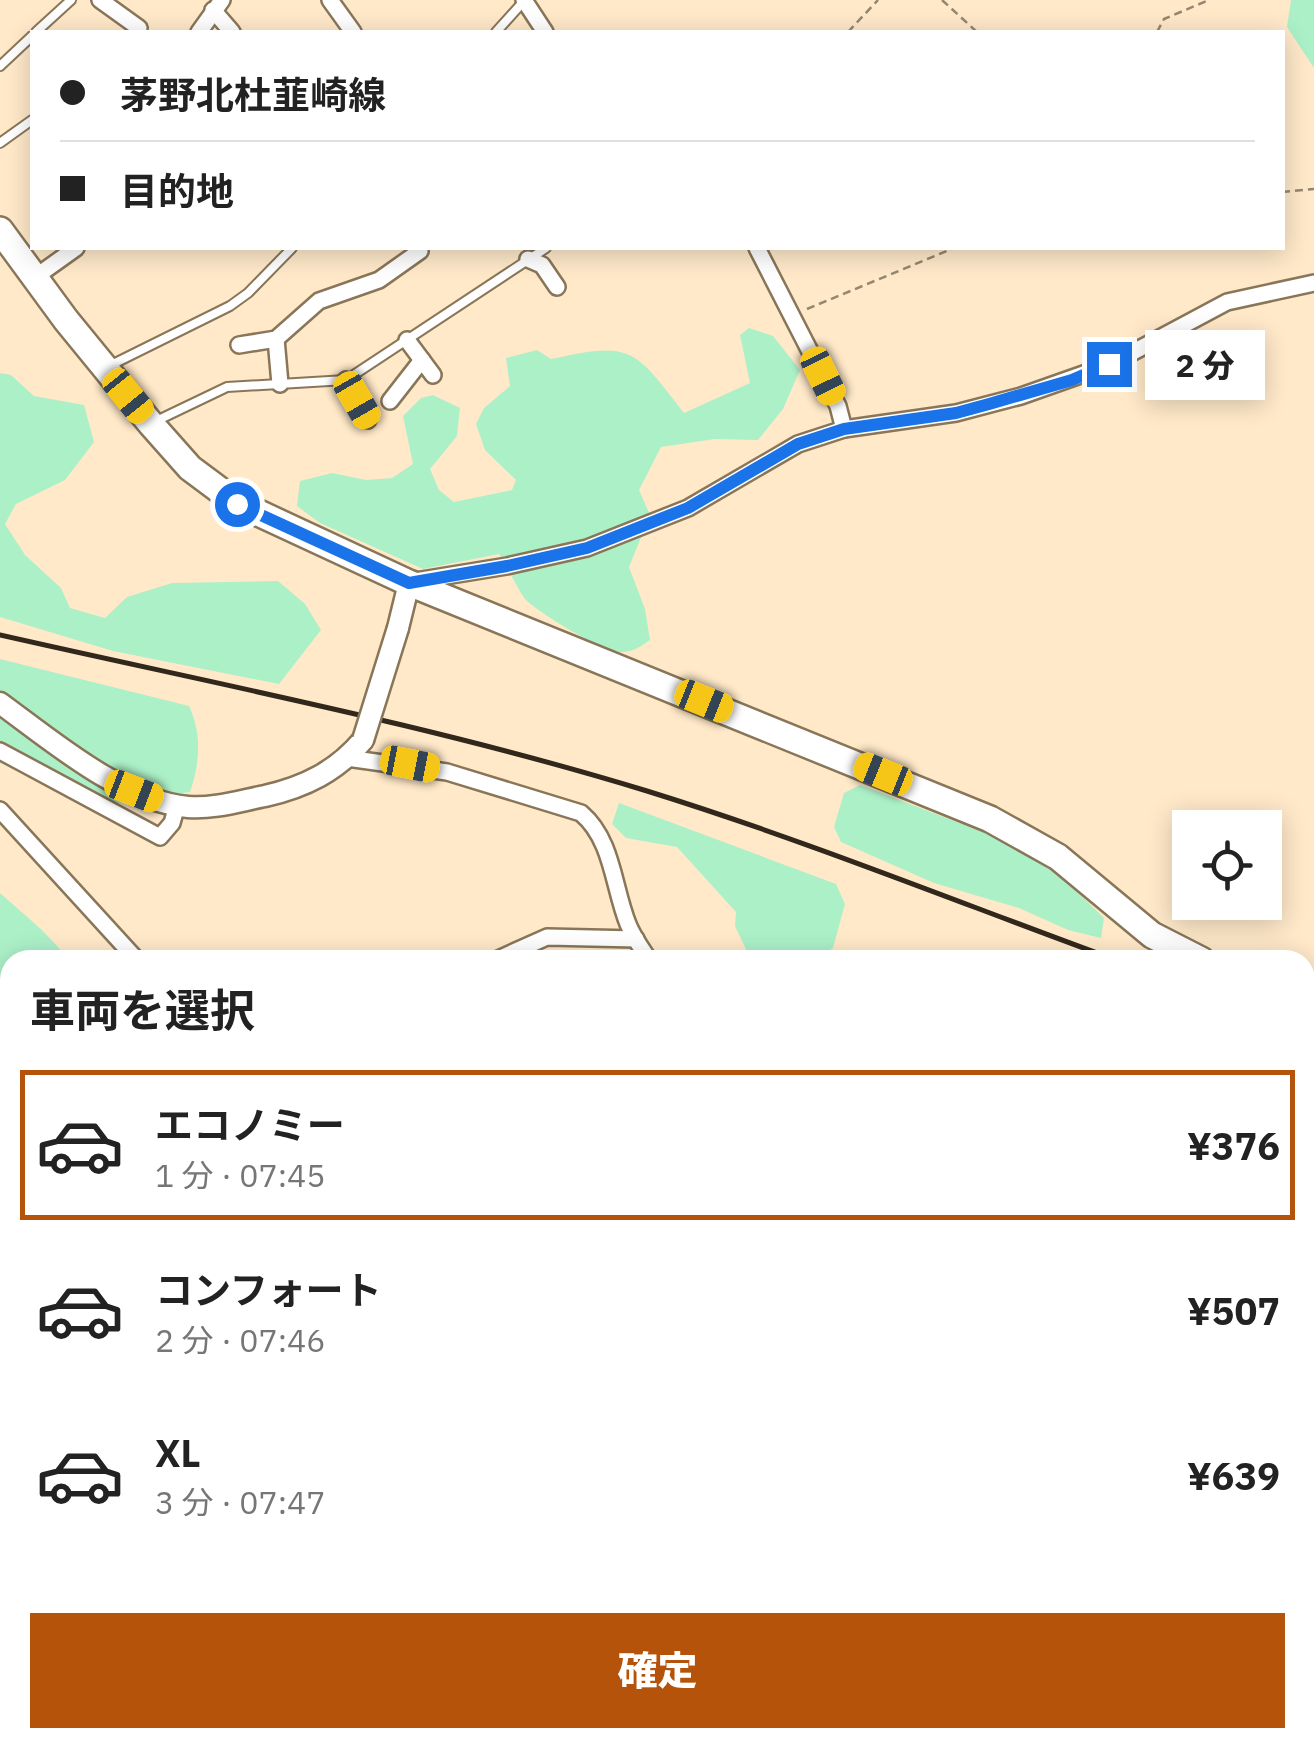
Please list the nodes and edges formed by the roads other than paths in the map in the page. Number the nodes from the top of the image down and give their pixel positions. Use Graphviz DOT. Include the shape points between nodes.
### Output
graph roads {
  1 [pos="71,0"];
  2 [pos="100,0"];
  3 [pos="330,0"];
  4 [pos="524,0"];
  5 [pos="217,5"];
  6 [pos="139,28"];
  7 [pos="38,30"];
  8 [pos="200,30"];
  9 [pos="231,30"];
  10 [pos="352,30"];
  11 [pos="498,30"];
  12 [pos="543,30"];
  13 [pos="30,38"];
  14 [pos="0,66"];
  15 [pos="30,121"];
  16 [pos="0,143"];
  17 [pos="0,230"];
  18 [pos="73,250"];
  19 [pos="290,250"];
  20 [pos="543,250"];
  21 [pos="758,250"];
  22 [pos="420,252"];
  23 [pos="528,259"];
  24 [pos="34,278"];
  25 [pos="1314,283"];
  26 [pos="557,287"];
  27 [pos="276,339"];
  28 [pos="407,340"];
  29 [pos="238,345"];
  30 [pos="422,360"];
  31 [pos="105,368"];
  32 [pos="434,375"];
  33 [pos="346,380"];
  34 [pos="280,384"];
  35 [pos="390,400"];
  36 [pos="368,420"];
  37 [pos="151,424"];
  38 [pos="844,429"];
  39 [pos="409,583"];
  40 [pos="0,703"];
  41 [pos="0,751"];
  42 [pos="347,758"];
  43 [pos="177,805"];
  44 [pos="0,810"];
  45 [pos="636,939"];
  46 [pos="128,950"];
  47 [pos="518,950"];
  48 [pos="643,950"];
  49 [pos="1181,950"];
  1 -- 7 [label="lane"];
  2 -- 6 [label="street"];
  3 -- 10 [label="street"];
  4 -- 11 [label="lane"];
  4 -- 12 [label="street"];
  5 -- 8 [label="street"];
  5 -- 9 [label="street"];
  13 -- 14 [label="lane"];
  15 -- 16 [label="lane"];
  17 -- 24 [label="main road"];
  18 -- 24 [label="street"];
  19 -- 31 [label="lane" via="230,306"];
  20 -- 23 [label="lane"];
  21 -- 38 [label="street"];
  22 -- 27 [label="street" via="379,280 319,301"];
  23 -- 26 [label="street" via="542,265"];
  23 -- 28 [label="lane"];
  24 -- 31 [label="main road"];
  25 -- 38 [label="street" via="1227,302 1109,364 1021,396"];
  27 -- 29 [label="street"];
  27 -- 34 [label="street"];
  28 -- 30 [label="street"];
  28 -- 33 [label="lane"];
  30 -- 32 [label="street"];
  30 -- 35 [label="street"];
  31 -- 37 [label="main road"];
  33 -- 34 [label="lane"];
  33 -- 36 [label="street"];
  34 -- 37 [label="lane" via="227,387"];
  37 -- 39 [label="main road" via="190,468 237,504"];
  38 -- 39 [label="street" via="798,444 688,508 587,548"];
  39 -- 42 [label="street, bridge" via="363,740"];
  39 -- 49 [label="main road" via="990,819 1058,856 1152,935"];
  40 -- 43 [label="street" via="80,761 134,791"];
  41 -- 43 [label="street" via="160,837"];
  42 -- 43 [label="street" via="331,772 274,794 213,807"];
  42 -- 45 [label="street" via="448,772 582,813 603,841"];
  44 -- 46 [label="street"];
  45 -- 47 [label="street" via="546,937"];
  45 -- 48 [label="street"];
}
